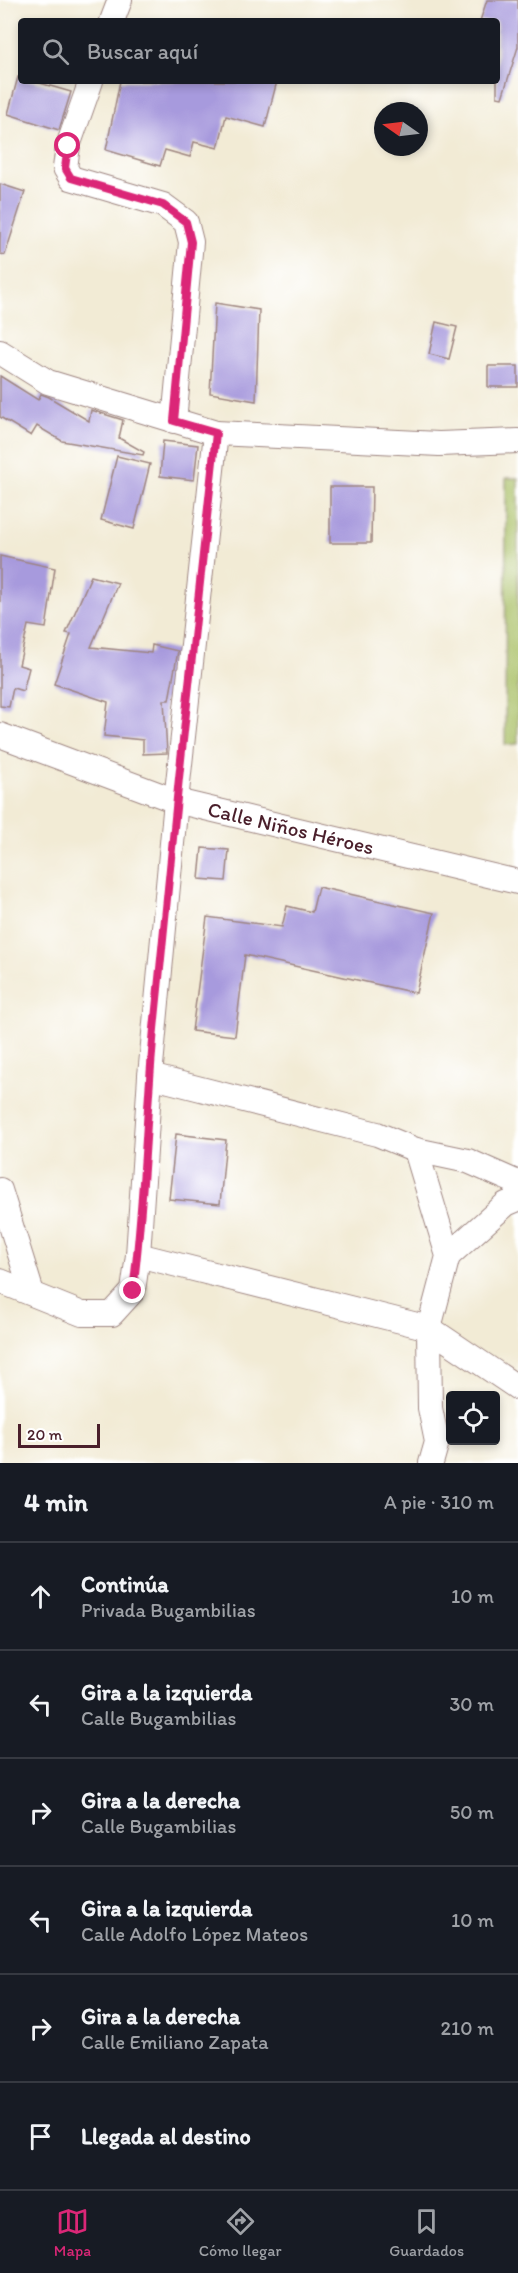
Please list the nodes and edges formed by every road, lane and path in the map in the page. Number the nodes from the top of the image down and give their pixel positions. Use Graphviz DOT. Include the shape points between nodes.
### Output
graph roads {
  1 [pos="120,0"];
  2 [pos="113,18"];
  3 [pos="90,84"];
  4 [pos="0,352"];
  5 [pos="174,421"];
  6 [pos="216,433"];
  7 [pos="518,441"];
  8 [pos="0,735"];
  9 [pos="176,801"];
  10 [pos="518,882"];
  11 [pos="150,1076"];
  12 [pos="416,1150"];
  13 [pos="518,1183"];
  14 [pos="0,1190"];
  15 [pos="518,1199"];
  16 [pos="138,1255"];
  17 [pos="448,1256"];
  18 [pos="0,1281"];
  19 [pos="32,1293"];
  20 [pos="429,1328"];
  21 [pos="518,1388"];
  22 [pos="431,1463"];
  1 -- 2 [label="street"];
  3 -- 5 [label="street" via="68,146 65,168 71,178 163,205 186,222 191,242"];
  4 -- 5 [label="street" via="48,382"];
  5 -- 6 [label="street"];
  6 -- 7 [label="street" via="439,444"];
  6 -- 9 [label="street"];
  8 -- 9 [label="street, Calle Niños Héroes"];
  9 -- 10 [label="street, Calle Niños Héroes"];
  9 -- 11 [label="street"];
  11 -- 12 [label="street" via="377,1134"];
  11 -- 16 [label="street"];
  12 -- 13 [label="street" via="468,1161"];
  12 -- 17 [label="street"];
  14 -- 19 [label="street"];
  15 -- 17 [label="street" via="506,1204"];
  16 -- 19 [label="street" via="133,1291 112,1314 82,1314"];
  16 -- 20 [label="street"];
  17 -- 20 [label="street"];
  18 -- 19 [label="street"];
  20 -- 21 [label="street"];
  20 -- 22 [label="street" via="430,1408 437,1442"];
}
